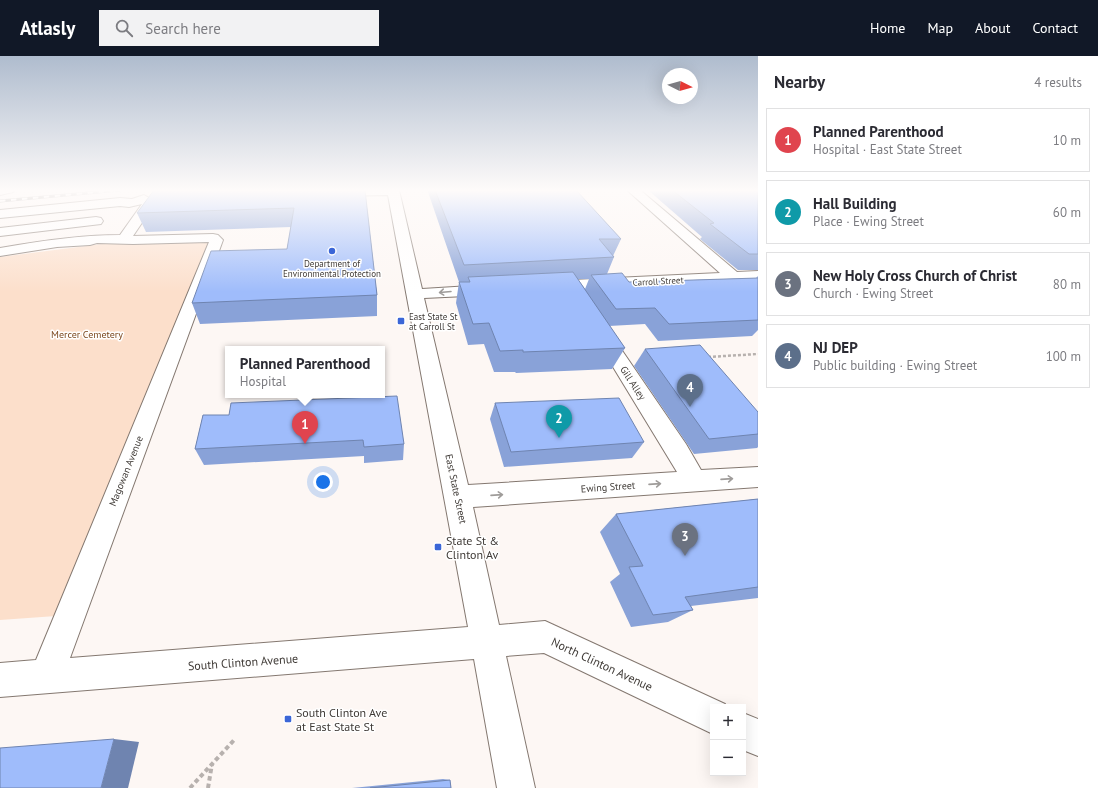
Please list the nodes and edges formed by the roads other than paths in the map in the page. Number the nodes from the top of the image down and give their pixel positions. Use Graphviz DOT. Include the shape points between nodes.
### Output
graph roads {
  1 [pos="68,224"];
  2 [pos="94,224"];
  3 [pos="135,224"];
  4 [pos="400,224"];
  5 [pos="672,224"];
  6 [pos="0,232"];
  7 [pos="126,238"];
  8 [pos="84,242"];
  9 [pos="0,252"];
  10 [pos="758,276"];
  11 [pos="733,277"];
  12 [pos="534,287"];
  13 [pos="505,289"];
  14 [pos="414,294"];
  15 [pos="592,318"];
  16 [pos="758,477"];
  17 [pos="695,482"];
  18 [pos="458,497"];
  19 [pos="486,643"];
  20 [pos="46,677"];
  21 [pos="0,680"];
  22 [pos="710,715"];
  23 [pos="746,732"];
  24 [pos="758,738"];
  25 [pos="516,788"];
  1 -- 6 [label="main road"];
  2 -- 8 [label="main road"];
  3 -- 7 [label="main road"];
  4 -- 14 [label="main road, East State Street"];
  5 -- 11 [label="main road"];
  7 -- 8 [label="main road" via="117,242"];
  7 -- 20 [label="main road, Magowan Avenue" via="213,238 216,242"];
  8 -- 9 [label="main road" via="57,243"];
  10 -- 11 [label="main road, Carroll Street"];
  11 -- 12 [label="main road, Carroll Street" via="575,293"];
  13 -- 14 [label="main road, one-way"];
  14 -- 18 [label="main road, East State Street"];
  15 -- 17 [label="main road, Gill Alley" via="678,451"];
  17 -- 16 [label="main road, Ewing Street, one-way"];
  18 -- 17 [label="main road, Ewing Street, one-way"];
  18 -- 19 [label="main road, East State Street"];
  19 -- 20 [label="main road, South Clinton Avenue"];
  19 -- 22 [label="main road, North Clinton Avenue" via="545,637"];
  19 -- 25 [label="main road, East State Street"];
  20 -- 21 [label="main road, South Clinton Avenue"];
  23 -- 24 [label="main road"];
}
